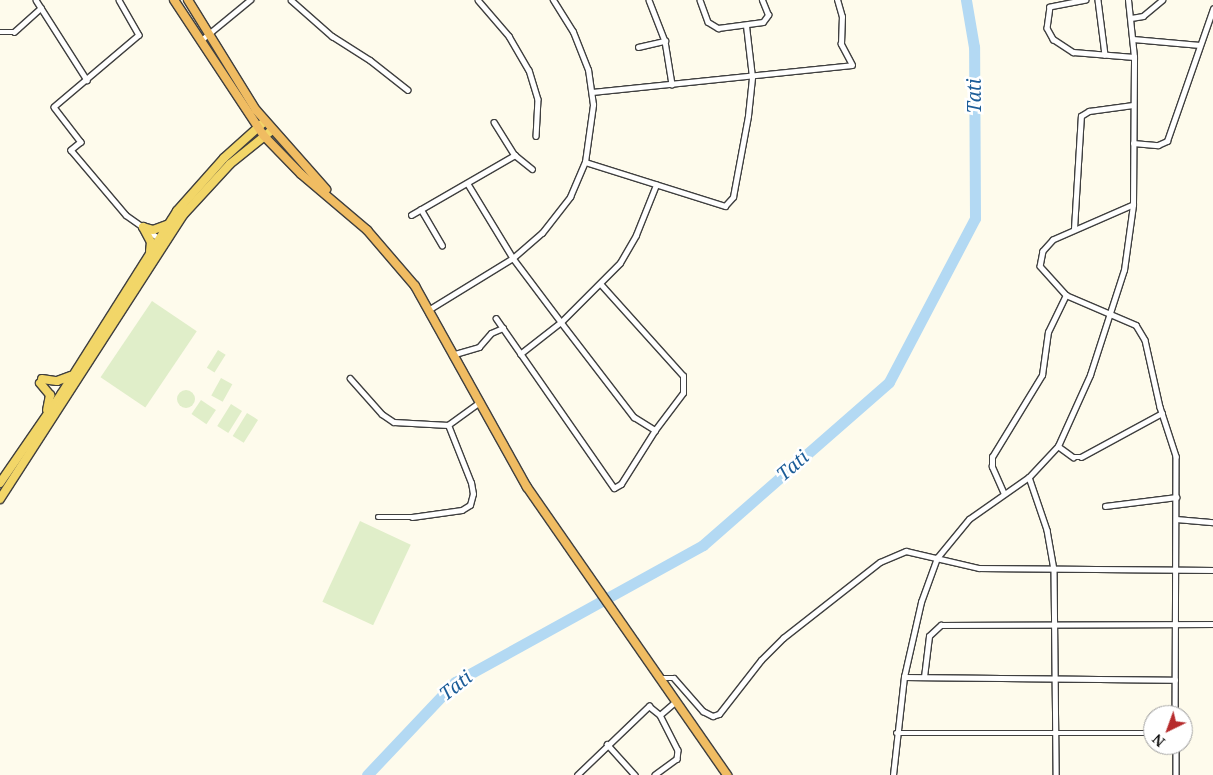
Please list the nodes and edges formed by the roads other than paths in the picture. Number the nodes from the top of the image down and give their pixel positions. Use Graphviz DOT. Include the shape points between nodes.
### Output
graph roads {
  1 [pos="36,0"];
  2 [pos="119,0"];
  3 [pos="174,0"];
  4 [pos="188,0"];
  5 [pos="250,0"];
  6 [pos="291,0"];
  7 [pos="479,0"];
  8 [pos="553,0"];
  9 [pos="649,0"];
  10 [pos="700,0"];
  11 [pos="762,0"];
  12 [pos="837,0"];
  13 [pos="1050,0"];
  14 [pos="1086,0"];
  15 [pos="1098,0"];
  16 [pos="1128,0"];
  17 [pos="1162,0"];
  18 [pos="1050,7"];
  19 [pos="41,8"];
  20 [pos="1213,9"];
  21 [pos="1131,18"];
  22 [pos="746,26"];
  23 [pos="0,32"];
  24 [pos="210,34"];
  25 [pos="1133,38"];
  26 [pos="200,41"];
  27 [pos="665,41"];
  28 [pos="1200,45"];
  29 [pos="638,47"];
  30 [pos="1105,55"];
  31 [pos="1134,57"];
  32 [pos="752,77"];
  33 [pos="87,80"];
  34 [pos="672,84"];
  35 [pos="408,90"];
  36 [pos="592,92"];
  37 [pos="1133,105"];
  38 [pos="265,121"];
  39 [pos="494,122"];
  40 [pos="257,128"];
  41 [pos="272,130"];
  42 [pos="264,136"];
  43 [pos="536,136"];
  44 [pos="1133,143"];
  45 [pos="515,155"];
  46 [pos="585,162"];
  47 [pos="532,169"];
  48 [pos="468,184"];
  49 [pos="656,186"];
  50 [pos="338,204"];
  51 [pos="1133,204"];
  52 [pos="421,209"];
  53 [pos="411,215"];
  54 [pos="168,224"];
  55 [pos="143,227"];
  56 [pos="1074,229"];
  57 [pos="163,241"];
  58 [pos="442,245"];
  59 [pos="150,253"];
  60 [pos="514,258"];
  61 [pos="601,285"];
  62 [pos="1066,295"];
  63 [pos="430,309"];
  64 [pos="1110,315"];
  65 [pos="496,318"];
  66 [pos="561,322"];
  67 [pos="503,328"];
  68 [pos="455,354"];
  69 [pos="520,354"];
  70 [pos="73,374"];
  71 [pos="350,378"];
  72 [pos="478,403"];
  73 [pos="1162,413"];
  74 [pos="45,424"];
  75 [pos="448,425"];
  76 [pos="655,430"];
  77 [pos="1058,446"];
  78 [pos="1030,477"];
  79 [pos="0,483"];
  80 [pos="1004,494"];
  81 [pos="1176,497"];
  82 [pos="0,499"];
  83 [pos="1106,506"];
  84 [pos="378,517"];
  85 [pos="1176,519"];
  86 [pos="1213,522"];
  87 [pos="937,558"];
  88 [pos="1054,569"];
  89 [pos="1176,569"];
  90 [pos="1213,570"];
  91 [pos="1054,624"];
  92 [pos="1176,624"];
  93 [pos="1213,624"];
  94 [pos="904,677"];
  95 [pos="662,678"];
  96 [pos="924,678"];
  97 [pos="1055,678"];
  98 [pos="1175,680"];
  99 [pos="677,700"];
  100 [pos="1176,705"];
  101 [pos="660,715"];
  102 [pos="896,733"];
  103 [pos="1143,733"];
  104 [pos="1055,734"];
  105 [pos="607,744"];
  106 [pos="1176,755"];
  107 [pos="577,775"];
  108 [pos="635,775"];
  109 [pos="655,775"];
  110 [pos="727,775"];
  111 [pos="893,775"];
  112 [pos="1056,775"];
  113 [pos="1176,775"];
  1 -- 19 [label="street"];
  2 -- 33 [label="street" via="139,35"];
  3 -- 26 [label="highway"];
  4 -- 24 [label="highway"];
  5 -- 24 [label="street"];
  6 -- 35 [label="street" via="332,36"];
  7 -- 43 [label="street" via="509,36 529,70 538,99"];
  8 -- 36 [label="street" via="580,46"];
  9 -- 27 [label="street"];
  10 -- 22 [label="street" via="713,27"];
  11 -- 22 [label="street" via="766,19"];
  12 -- 32 [label="street" via="842,17 840,44 852,65"];
  13 -- 18 [label="street"];
  14 -- 18 [label="street"];
  15 -- 30 [label="street"];
  16 -- 21 [label="street"];
  17 -- 21 [label="street" via="1143,16"];
  18 -- 30 [label="street" via="1047,28 1059,46 1073,52"];
  19 -- 23 [label="street" via="14,32"];
  19 -- 33 [label="street"];
  20 -- 28 [label="street"];
  21 -- 25 [label="street"];
  22 -- 32 [label="street"];
  24 -- 26 [label="street"];
  24 -- 38 [label="highway"];
  25 -- 28 [label="street"];
  25 -- 31 [label="street"];
  26 -- 40 [label="highway"];
  27 -- 29 [label="street"];
  27 -- 34 [label="street"];
  28 -- 44 [label="street" via="1168,141 1158,145"];
  30 -- 31 [label="street"];
  31 -- 37 [label="street"];
  32 -- 34 [label="street"];
  32 -- 49 [label="street" via="743,153 730,202 718,206"];
  33 -- 55 [label="street" via="54,107 81,142 71,150 114,203"];
  34 -- 36 [label="street"];
  36 -- 46 [label="street"];
  37 -- 44 [label="street"];
  37 -- 56 [label="street" via="1089,110 1080,116"];
  38 -- 40 [label="main road"];
  38 -- 41 [label="highway"];
  39 -- 45 [label="street"];
  40 -- 42 [label="highway"];
  40 -- 54 [label="main road" via="197,185"];
  41 -- 42 [label="main road"];
  41 -- 50 [label="highway"];
  42 -- 50 [label="highway"];
  42 -- 57 [label="main road" via="203,191"];
  44 -- 51 [label="street"];
  45 -- 47 [label="street"];
  45 -- 48 [label="street"];
  46 -- 49 [label="street"];
  46 -- 60 [label="street" via="561,210 542,234"];
  48 -- 52 [label="street"];
  48 -- 60 [label="street"];
  49 -- 61 [label="street" via="630,248"];
  50 -- 63 [label="highway" via="394,259"];
  51 -- 56 [label="street"];
  51 -- 64 [label="street" via="1128,251"];
  52 -- 53 [label="street"];
  52 -- 58 [label="street"];
  54 -- 55 [label="main road" via="157,230"];
  54 -- 57 [label="main road"];
  55 -- 57 [label="street"];
  55 -- 59 [label="main road" via="151,242"];
  56 -- 62 [label="street" via="1046,246 1040,258 1042,271"];
  57 -- 59 [label="main road"];
  57 -- 74 [label="main road"];
  59 -- 70 [label="main road"];
  60 -- 63 [label="street"];
  60 -- 66 [label="street"];
  61 -- 66 [label="street"];
  61 -- 76 [label="street" via="683,376 683,393"];
  62 -- 64 [label="street"];
  62 -- 80 [label="street" via="1048,332 1042,376 992,458 992,467"];
  63 -- 68 [label="highway"];
  64 -- 73 [label="street" via="1136,325 1143,333"];
  64 -- 77 [label="street" via="1077,409"];
  65 -- 67 [label="street"];
  66 -- 69 [label="street"];
  66 -- 76 [label="street" via="634,417"];
  67 -- 68 [label="street" via="491,333 479,347"];
  67 -- 69 [label="street"];
  68 -- 72 [label="highway"];
  69 -- 76 [label="street" via="614,488 621,484"];
  70 -- 74 [label="main road"];
  70 -- 74 [label="main road" via="57,381 41,381 50,399"];
  71 -- 75 [label="street" via="388,420"];
  72 -- 75 [label="street"];
  72 -- 95 [label="highway" via="527,487"];
  73 -- 77 [label="street" via="1081,457 1073,458"];
  73 -- 81 [label="street" via="1175,448"];
  74 -- 79 [label="main road"];
  74 -- 82 [label="main road"];
  75 -- 84 [label="street" via="472,488 470,505 462,510 412,517"];
  77 -- 78 [label="street"];
  78 -- 80 [label="street"];
  78 -- 88 [label="street" via="1047,530"];
  80 -- 87 [label="street" via="970,520"];
  81 -- 83 [label="street"];
  81 -- 85 [label="street"];
  85 -- 86 [label="street"];
  85 -- 89 [label="street"];
  87 -- 88 [label="street" via="979,568"];
  87 -- 94 [label="street" via="921,602"];
  87 -- 95 [label="street" via="906,551 880,562 771,649 719,714 713,716 704,711 674,678"];
  88 -- 89 [label="street"];
  88 -- 91 [label="street"];
  89 -- 90 [label="street"];
  89 -- 92 [label="street"];
  91 -- 92 [label="street"];
  91 -- 96 [label="street" via="936,627 929,636"];
  91 -- 97 [label="street"];
  92 -- 93 [label="street"];
  92 -- 98 [label="street"];
  94 -- 96 [label="street"];
  94 -- 102 [label="street"];
  95 -- 99 [label="highway"];
  96 -- 97 [label="street"];
  97 -- 98 [label="street"];
  97 -- 104 [label="street"];
  98 -- 100 [label="street"];
  99 -- 101 [label="street"];
  99 -- 110 [label="highway"];
  101 -- 105 [label="street" via="652,706 646,707"];
  101 -- 109 [label="street" via="679,755"];
  102 -- 104 [label="street"];
  102 -- 111 [label="street"];
  103 -- 104 [label="street"];
  104 -- 112 [label="street"];
  105 -- 107 [label="street"];
  105 -- 108 [label="street"];
  106 -- 113 [label="street"];
}
